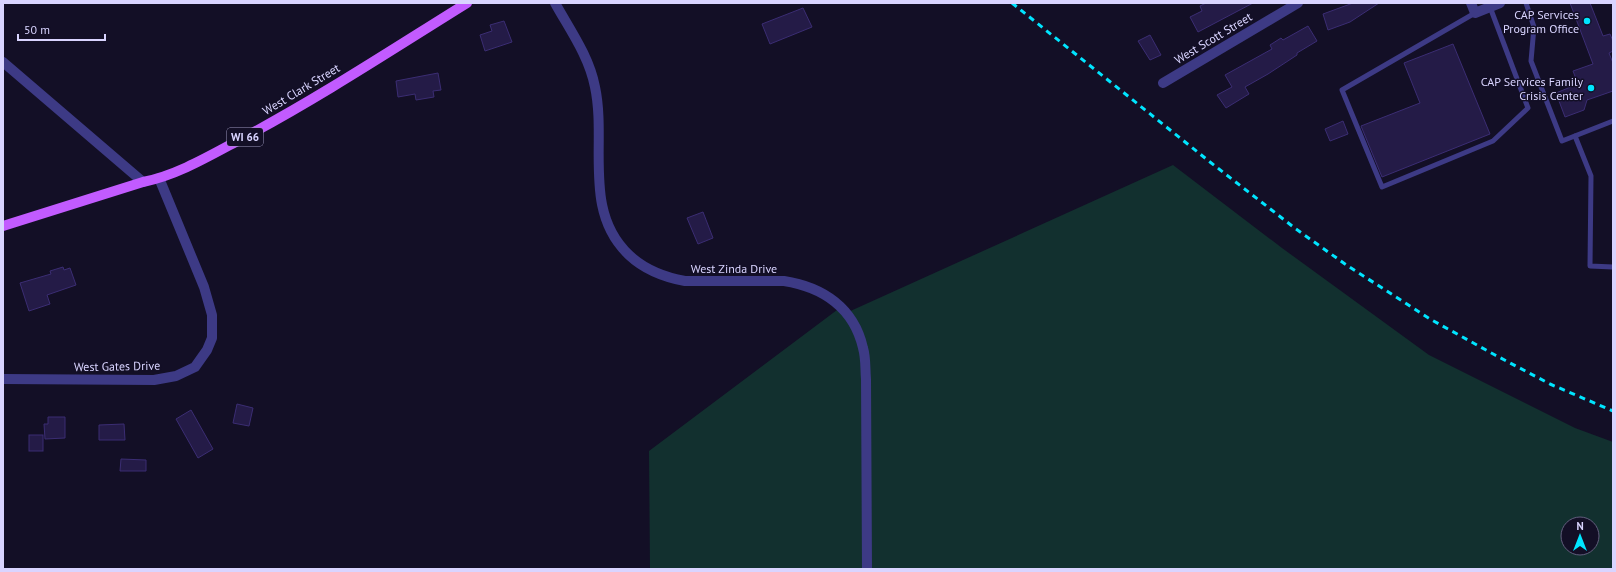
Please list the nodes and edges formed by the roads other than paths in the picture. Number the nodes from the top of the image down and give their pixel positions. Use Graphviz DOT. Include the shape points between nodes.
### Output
graph roads {
  1 [pos="467,3"];
  2 [pos="554,3"];
  3 [pos="1298,3"];
  4 [pos="1471,3"];
  5 [pos="1526,3"];
  6 [pos="1495,5"];
  7 [pos="1475,13"];
  8 [pos="3,62"];
  9 [pos="1163,83"];
  10 [pos="1613,122"];
  11 [pos="1575,136"];
  12 [pos="159,178"];
  13 [pos="143,182"];
  14 [pos="3,226"];
  15 [pos="1613,267"];
  16 [pos="3,379"];
  17 [pos="867,569"];
  1 -- 12 [label="main road, West Clark Street / WI 66" via="281,118"];
  2 -- 17 [label="street, West Zinda Drive" via="583,51 592,73 598,112 602,207 610,230 623,250 641,265 670,278 685,281 784,281 814,289 841,307 859,333 864,348 865,367"];
  3 -- 9 [label="street, West Scott Street"];
  4 -- 7 [label="street"];
  5 -- 11 [label="lane" via="1534,27 1531,61 1562,141"];
  6 -- 7 [label="street"];
  6 -- 7 [label="lane" via="1528,108 1493,141 1382,187 1342,90"];
  8 -- 13 [label="street"];
  10 -- 11 [label="lane"];
  11 -- 15 [label="lane" via="1591,176 1590,266"];
  12 -- 13 [label="main road, West Clark Street / WI 66"];
  12 -- 16 [label="street, West Gates Drive" via="204,287 212,315 212,338 207,350 194,367 176,376 154,380"];
  13 -- 14 [label="main road, West Clark Street / WI 66"];
}
